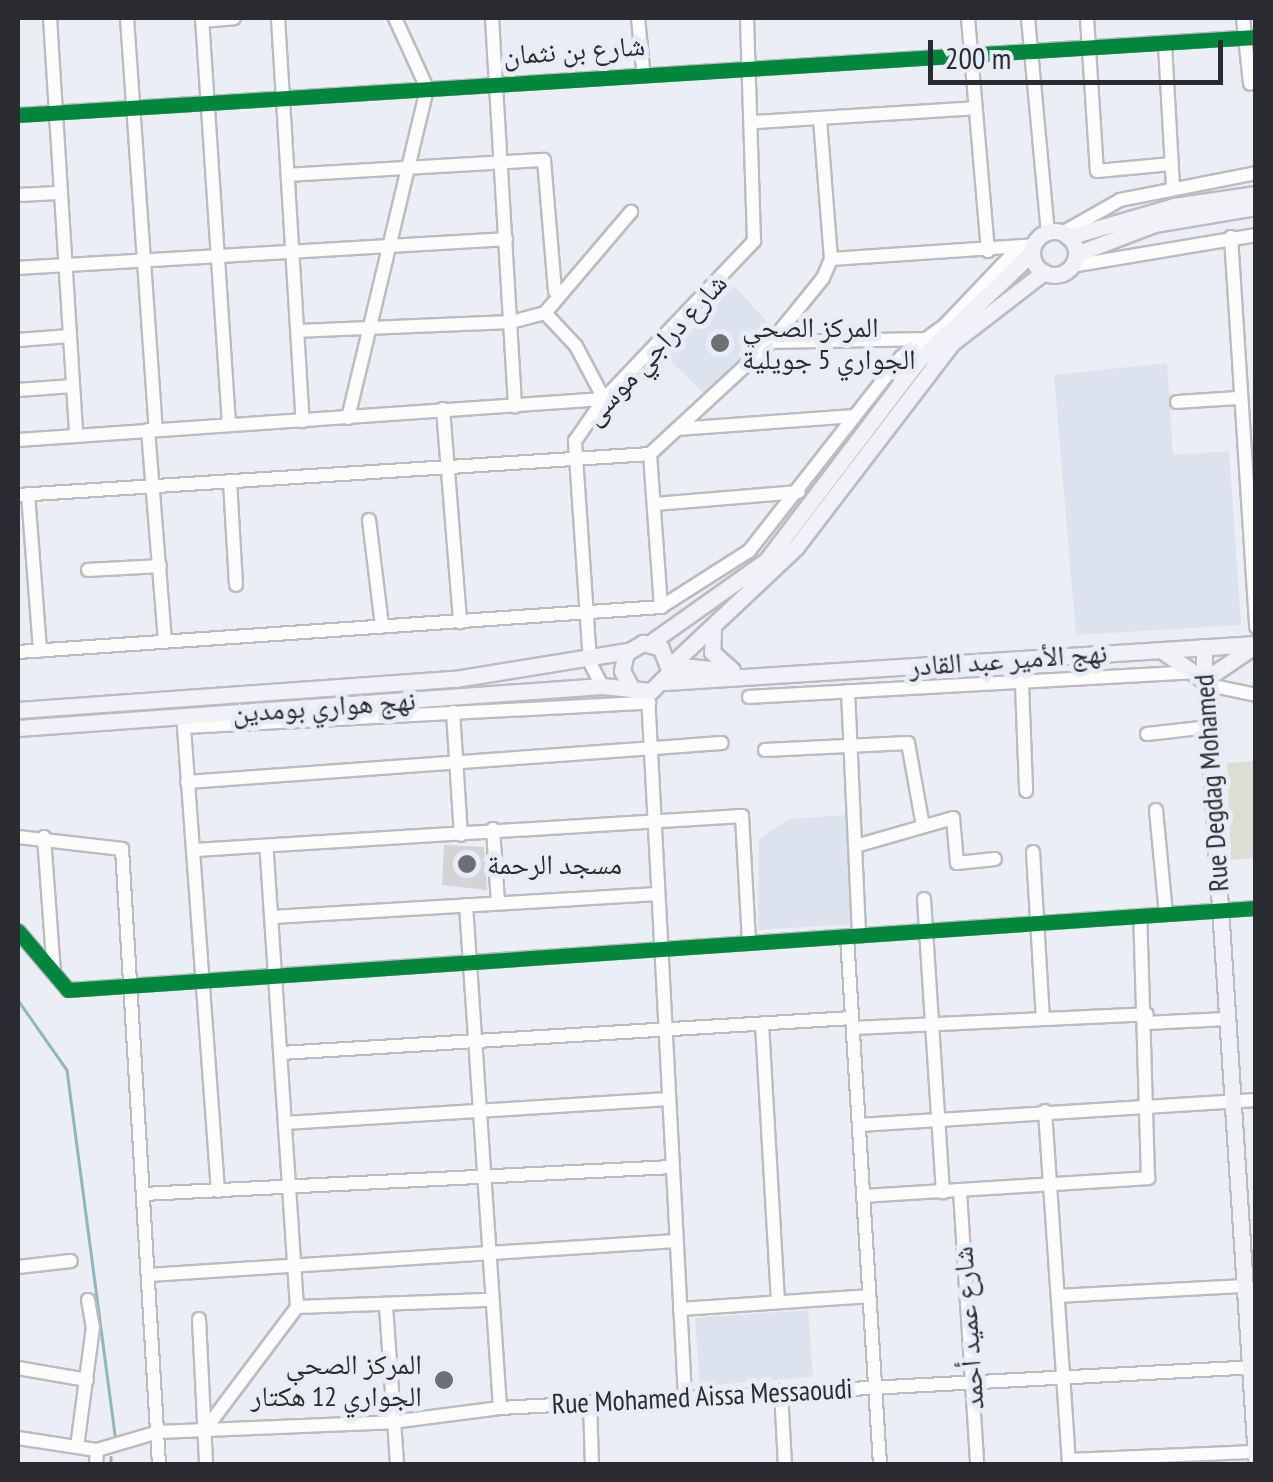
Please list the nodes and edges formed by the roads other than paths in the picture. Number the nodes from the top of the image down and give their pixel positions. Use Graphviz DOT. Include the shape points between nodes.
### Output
graph roads {
  1 [pos="50,18"];
  2 [pos="127,18"];
  3 [pos="234,18"];
  4 [pos="278,18"];
  5 [pos="395,18"];
  6 [pos="492,18"];
  7 [pos="638,18"];
  8 [pos="747,18"];
  9 [pos="968,18"];
  10 [pos="1028,18"];
  11 [pos="1087,18"];
  12 [pos="1243,18"];
  13 [pos="202,19"];
  14 [pos="1250,37"];
  15 [pos="1166,44"];
  16 [pos="1089,48"];
  17 [pos="1030,51"];
  18 [pos="970,54"];
  19 [pos="752,64"];
  20 [pos="642,69"];
  21 [pos="496,80"];
  22 [pos="1250,84"];
  23 [pos="428,88"];
  24 [pos="283,97"];
  25 [pos="207,102"];
  26 [pos="133,107"];
  27 [pos="975,108"];
  28 [pos="55,112"];
  29 [pos="18,115"];
  30 [pos="820,118"];
  31 [pos="755,122"];
  32 [pos="1172,164"];
  33 [pos="500,167"];
  34 [pos="405,170"];
  35 [pos="1256,173"];
  36 [pos="288,175"];
  37 [pos="1173,184"];
  38 [pos="58,193"];
  39 [pos="18,194"];
  40 [pos="1256,194"];
  41 [pos="1256,207"];
  42 [pos="631,212"];
  43 [pos="1059,234"];
  44 [pos="1256,235"];
  45 [pos="1230,236"];
  46 [pos="506,238"];
  47 [pos="387,245"];
  48 [pos="1028,249"];
  49 [pos="988,251"];
  50 [pos="293,253"];
  51 [pos="216,257"];
  52 [pos="831,259"];
  53 [pos="1074,260"];
  54 [pos="143,262"];
  55 [pos="64,266"];
  56 [pos="18,268"];
  57 [pos="1044,272"];
  58 [pos="556,292"];
  59 [pos="545,313"];
  60 [pos="511,322"];
  61 [pos="367,324"];
  62 [pos="299,331"];
  63 [pos="70,336"];
  64 [pos="924,339"];
  65 [pos="18,340"];
  66 [pos="771,342"];
  67 [pos="73,386"];
  68 [pos="18,390"];
  69 [pos="1239,398"];
  70 [pos="604,399"];
  71 [pos="1177,402"];
  72 [pos="515,406"];
  73 [pos="443,409"];
  74 [pos="855,416"];
  75 [pos="348,418"];
  76 [pos="303,421"];
  77 [pos="230,424"];
  78 [pos="677,429"];
  79 [pos="152,430"];
  80 [pos="76,436"];
  81 [pos="18,440"];
  82 [pos="650,454"];
  83 [pos="1249,458"];
  84 [pos="575,459"];
  85 [pos="448,467"];
  86 [pos="230,481"];
  87 [pos="154,486"];
  88 [pos="799,492"];
  89 [pos="23,494"];
  90 [pos="655,504"];
  91 [pos="369,520"];
  92 [pos="160,566"];
  93 [pos="88,570"];
  94 [pos="236,586"];
  95 [pos="661,607"];
  96 [pos="586,614"];
  97 [pos="460,622"];
  98 [pos="382,626"];
  99 [pos="1256,627"];
  100 [pos="713,629"];
  101 [pos="165,641"];
  102 [pos="650,643"];
  103 [pos="1256,644"];
  104 [pos="1202,647"];
  105 [pos="40,650"];
  106 [pos="628,650"];
  107 [pos="1161,650"];
  108 [pos="18,652"];
  109 [pos="1021,658"];
  110 [pos="590,662"];
  111 [pos="670,664"];
  112 [pos="736,672"];
  113 [pos="760,674"];
  114 [pos="1201,679"];
  115 [pos="666,682"];
  116 [pos="1022,682"];
  117 [pos="602,686"];
  118 [pos="631,686"];
  119 [pos="848,691"];
  120 [pos="1256,695"];
  121 [pos="648,697"];
  122 [pos="749,697"];
  123 [pos="156,701"];
  124 [pos="18,710"];
  125 [pos="453,712"];
  126 [pos="159,718"];
  127 [pos="184,727"];
  128 [pos="1208,727"];
  129 [pos="18,728"];
  130 [pos="1147,734"];
  131 [pos="722,742"];
  132 [pos="852,746"];
  133 [pos="766,750"];
  134 [pos="650,751"];
  135 [pos="457,764"];
  136 [pos="187,782"];
  137 [pos="1026,791"];
  138 [pos="1156,810"];
  139 [pos="654,821"];
  140 [pos="922,821"];
  141 [pos="492,829"];
  142 [pos="461,835"];
  143 [pos="44,836"];
  144 [pos="18,838"];
  145 [pos="859,845"];
  146 [pos="266,846"];
  147 [pos="195,850"];
  148 [pos="1033,852"];
  149 [pos="995,859"];
  150 [pos="657,894"];
  151 [pos="924,899"];
  152 [pos="498,903"];
  153 [pos="466,905"];
  154 [pos="1256,908"];
  155 [pos="1220,910"];
  156 [pos="1166,914"];
  157 [pos="1140,916"];
  158 [pos="272,918"];
  159 [pos="1038,923"];
  160 [pos="18,931"];
  161 [pos="927,932"];
  162 [pos="853,936"];
  163 [pos="749,943"];
  164 [pos="660,951"];
  165 [pos="468,964"];
  166 [pos="54,974"];
  167 [pos="276,978"];
  168 [pos="205,983"];
  169 [pos="130,988"];
  170 [pos="1043,1019"];
  171 [pos="1147,1019"];
  172 [pos="1226,1019"];
  173 [pos="852,1023"];
  174 [pos="762,1024"];
  175 [pos="932,1024"];
  176 [pos="664,1030"];
  177 [pos="474,1039"];
  178 [pos="281,1052"];
  179 [pos="668,1099"];
  180 [pos="1232,1099"];
  181 [pos="1256,1100"];
  182 [pos="1146,1105"];
  183 [pos="1045,1111"];
  184 [pos="479,1112"];
  185 [pos="938,1120"];
  186 [pos="285,1123"];
  187 [pos="859,1126"];
  188 [pos="672,1168"];
  189 [pos="484,1179"];
  190 [pos="1048,1185"];
  191 [pos="289,1187"];
  192 [pos="218,1190"];
  193 [pos="960,1190"];
  194 [pos="943,1192"];
  195 [pos="142,1194"];
  196 [pos="863,1196"];
  197 [pos="676,1241"];
  198 [pos="489,1254"];
  199 [pos="71,1262"];
  200 [pos="18,1267"];
  201 [pos="294,1267"];
  202 [pos="148,1275"];
  203 [pos="1244,1286"];
  204 [pos="869,1296"];
  205 [pos="1058,1296"];
  206 [pos="88,1300"];
  207 [pos="492,1300"];
  208 [pos="778,1302"];
  209 [pos="386,1306"];
  210 [pos="297,1308"];
  211 [pos="680,1308"];
  212 [pos="200,1320"];
  213 [pos="18,1368"];
  214 [pos="1252,1370"];
  215 [pos="88,1380"];
  216 [pos="972,1380"];
  217 [pos="1062,1380"];
  218 [pos="875,1386"];
  219 [pos="781,1391"];
  220 [pos="685,1397"];
  221 [pos="590,1402"];
  222 [pos="500,1408"];
  223 [pos="392,1422"];
  224 [pos="204,1431"];
  225 [pos="158,1432"];
  226 [pos="18,1438"];
  227 [pos="76,1448"];
  228 [pos="97,1450"];
  229 [pos="1255,1455"];
  230 [pos="1069,1462"];
  231 [pos="96,1464"];
  232 [pos="160,1464"];
  233 [pos="206,1464"];
  234 [pos="397,1464"];
  235 [pos="592,1464"];
  236 [pos="785,1464"];
  237 [pos="880,1464"];
  238 [pos="977,1464"];
  1 -- 28 [label="street"];
  2 -- 26 [label="street"];
  3 -- 13 [label="street"];
  4 -- 24 [label="street"];
  5 -- 23 [label="street"];
  6 -- 21 [label="street"];
  7 -- 20 [label="street"];
  8 -- 19 [label="street, شارع دراجي موسى"];
  9 -- 18 [label="street"];
  10 -- 17 [label="street"];
  11 -- 16 [label="street"];
  12 -- 14 [label="street"];
  13 -- 25 [label="street"];
  14 -- 15 [label="street, شارع بن نثمان"];
  14 -- 22 [label="street"];
  15 -- 16 [label="street, شارع بن نثمان"];
  15 -- 32 [label="street"];
  16 -- 17 [label="street, شارع بن نثمان"];
  16 -- 32 [label="street" via="1097,171"];
  17 -- 18 [label="street, شارع بن نثمان"];
  17 -- 43 [label="street"];
  18 -- 19 [label="street, شارع بن نثمان"];
  18 -- 27 [label="street"];
  19 -- 20 [label="street, شارع بن نثمان"];
  19 -- 31 [label="street, شارع دراجي موسى"];
  20 -- 21 [label="street, شارع بن نثمان"];
  21 -- 23 [label="street, شارع بن نثمان"];
  21 -- 33 [label="street"];
  23 -- 24 [label="street, شارع بن نثمان"];
  23 -- 34 [label="street"];
  24 -- 25 [label="street, شارع بن نثمان"];
  24 -- 36 [label="street"];
  25 -- 26 [label="street, شارع بن نثمان"];
  25 -- 51 [label="street"];
  26 -- 28 [label="street, شارع بن نثمان"];
  26 -- 54 [label="street"];
  27 -- 30 [label="street"];
  27 -- 49 [label="street"];
  28 -- 29 [label="street, شارع بن نثمان"];
  28 -- 38 [label="street"];
  30 -- 31 [label="street"];
  30 -- 52 [label="street"];
  31 -- 70 [label="street, شارع دراجي موسى" via="754,241"];
  32 -- 37 [label="street"];
  33 -- 34 [label="street"];
  33 -- 46 [label="street"];
  33 -- 58 [label="street" via="544,160"];
  34 -- 36 [label="street"];
  34 -- 47 [label="street"];
  35 -- 37 [label="street"];
  36 -- 50 [label="street"];
  37 -- 43 [label="street" via="1097,209"];
  38 -- 39 [label="street"];
  38 -- 55 [label="street"];
  40 -- 43 [label="main road"];
  41 -- 53 [label="main road" via="1154,224"];
  42 -- 58 [label="street"];
  43 -- 48 [label="main road"];
  43 -- 53 [label="main road"];
  44 -- 45 [label="street"];
  45 -- 53 [label="street"];
  45 -- 69 [label="street"];
  46 -- 47 [label="street"];
  46 -- 60 [label="street"];
  47 -- 50 [label="street"];
  47 -- 61 [label="street"];
  48 -- 49 [label="street"];
  48 -- 57 [label="main road"];
  48 -- 64 [label="street"];
  48 -- 102 [label="main road" via="918,361 766,561"];
  49 -- 52 [label="street"];
  50 -- 51 [label="street"];
  50 -- 62 [label="street"];
  51 -- 54 [label="street"];
  51 -- 77 [label="street"];
  52 -- 66 [label="street"];
  53 -- 57 [label="main road"];
  54 -- 55 [label="street"];
  54 -- 79 [label="street"];
  55 -- 56 [label="street"];
  55 -- 63 [label="street"];
  57 -- 100 [label="main road" via="952,344 796,547"];
  58 -- 59 [label="street"];
  59 -- 60 [label="street"];
  59 -- 70 [label="street" via="576,346"];
  60 -- 61 [label="street"];
  60 -- 72 [label="street"];
  61 -- 62 [label="street"];
  61 -- 75 [label="street"];
  62 -- 76 [label="street"];
  63 -- 65 [label="street"];
  63 -- 67 [label="street"];
  64 -- 66 [label="street"];
  64 -- 74 [label="street"];
  66 -- 78 [label="street"];
  67 -- 68 [label="street"];
  67 -- 80 [label="street"];
  69 -- 71 [label="street"];
  69 -- 83 [label="street"];
  70 -- 72 [label="street"];
  70 -- 84 [label="street, شارع دراجي موسى" via="576,438"];
  72 -- 73 [label="street"];
  73 -- 75 [label="street"];
  73 -- 85 [label="street"];
  74 -- 78 [label="street"];
  74 -- 88 [label="street"];
  75 -- 76 [label="street"];
  76 -- 77 [label="street"];
  77 -- 79 [label="street"];
  78 -- 82 [label="street"];
  79 -- 80 [label="street"];
  79 -- 87 [label="street"];
  80 -- 81 [label="street"];
  82 -- 84 [label="street"];
  82 -- 90 [label="street"];
  83 -- 99 [label="street"];
  84 -- 85 [label="street"];
  84 -- 96 [label="street, شارع دراجي موسى"];
  85 -- 86 [label="street"];
  85 -- 97 [label="street"];
  86 -- 87 [label="street"];
  86 -- 94 [label="street"];
  87 -- 89 [label="street"];
  87 -- 92 [label="street"];
  88 -- 90 [label="street"];
  88 -- 95 [label="street" via="728,570"];
  89 -- 105 [label="street"];
  90 -- 95 [label="street"];
  91 -- 98 [label="street"];
  92 -- 93 [label="street"];
  92 -- 101 [label="street"];
  95 -- 96 [label="street"];
  96 -- 97 [label="street"];
  96 -- 110 [label="street, شارع دراجي موسى"];
  97 -- 98 [label="street"];
  98 -- 101 [label="street"];
  100 -- 111 [label="main road"];
  100 -- 112 [label="main road" via="713,654"];
  101 -- 105 [label="street"];
  102 -- 106 [label="main road"];
  102 -- 111 [label="main road"];
  103 -- 104 [label="main road, نهج الأمير عبد القادر"];
  103 -- 114 [label="main road"];
  104 -- 107 [label="main road, نهج الأمير عبد القادر"];
  104 -- 114 [label="main road, Rue Degdag Mohamed"];
  105 -- 108 [label="street"];
  106 -- 110 [label="main road, نهج هواري بومدين"];
  106 -- 118 [label="main road" via="622,669"];
  107 -- 109 [label="main road, نهج الأمير عبد القادر"];
  107 -- 114 [label="main road"];
  109 -- 113 [label="main road, نهج الأمير عبد القادر"];
  109 -- 116 [label="street"];
  110 -- 117 [label="street, شارع دراجي موسى"];
  110 -- 123 [label="main road, نهج هواري بومدين"];
  111 -- 112 [label="main road, نهج الأمير عبد القادر"];
  111 -- 115 [label="main road"];
  112 -- 113 [label="main road, نهج الأمير عبد القادر"];
  113 -- 115 [label="main road, نهج الأمير عبد القادر"];
  114 -- 116 [label="street"];
  114 -- 120 [label="street"];
  114 -- 128 [label="main road, Rue Degdag Mohamed"];
  115 -- 121 [label="main road"];
  116 -- 119 [label="street"];
  116 -- 137 [label="street"];
  117 -- 118 [label="main road, نهج هواري بومدين"];
  117 -- 126 [label="main road, نهج هواري بومدين"];
  118 -- 121 [label="main road"];
  119 -- 122 [label="street"];
  119 -- 132 [label="street"];
  121 -- 125 [label="street"];
  121 -- 134 [label="street"];
  123 -- 124 [label="main road, نهج هواري بومدين"];
  123 -- 126 [label="street"];
  125 -- 127 [label="street"];
  125 -- 135 [label="street"];
  126 -- 127 [label="street"];
  126 -- 129 [label="main road, نهج هواري بومدين"];
  127 -- 136 [label="street"];
  128 -- 130 [label="street"];
  128 -- 155 [label="main road, Rue Degdag Mohamed"];
  131 -- 134 [label="street"];
  132 -- 133 [label="street"];
  132 -- 140 [label="street" via="908,743"];
  132 -- 145 [label="street"];
  134 -- 135 [label="street"];
  134 -- 139 [label="street"];
  135 -- 136 [label="street"];
  135 -- 142 [label="street"];
  136 -- 147 [label="street"];
  138 -- 156 [label="street"];
  139 -- 141 [label="street"];
  139 -- 150 [label="street"];
  139 -- 163 [label="street" via="742,816"];
  140 -- 145 [label="street" via="906,838"];
  140 -- 149 [label="street" via="953,818 957,862"];
  141 -- 142 [label="street"];
  141 -- 152 [label="street"];
  142 -- 146 [label="street"];
  143 -- 144 [label="street"];
  143 -- 166 [label="street"];
  143 -- 169 [label="street" via="122,849"];
  145 -- 162 [label="street"];
  146 -- 147 [label="street"];
  146 -- 158 [label="street"];
  147 -- 168 [label="street"];
  148 -- 159 [label="street"];
  150 -- 152 [label="street"];
  150 -- 164 [label="street"];
  151 -- 161 [label="street"];
  152 -- 153 [label="street"];
  153 -- 158 [label="street"];
  153 -- 165 [label="street"];
  154 -- 155 [label="street"];
  155 -- 156 [label="street"];
  155 -- 172 [label="main road, Rue Degdag Mohamed"];
  156 -- 157 [label="street"];
  157 -- 159 [label="street"];
  157 -- 171 [label="street"];
  158 -- 167 [label="street"];
  159 -- 161 [label="street"];
  159 -- 170 [label="street"];
  160 -- 166 [label="street"];
  161 -- 162 [label="street"];
  161 -- 175 [label="street"];
  162 -- 163 [label="street"];
  162 -- 173 [label="street"];
  163 -- 164 [label="street"];
  164 -- 165 [label="street"];
  164 -- 176 [label="street"];
  165 -- 167 [label="street"];
  165 -- 177 [label="street"];
  166 -- 169 [label="street" via="68,990"];
  167 -- 168 [label="street"];
  167 -- 178 [label="street"];
  168 -- 169 [label="street"];
  168 -- 192 [label="street"];
  169 -- 195 [label="street"];
  170 -- 171 [label="street"];
  170 -- 175 [label="street"];
  171 -- 172 [label="street"];
  171 -- 182 [label="street"];
  172 -- 180 [label="main road, Rue Degdag Mohamed"];
  173 -- 174 [label="street"];
  173 -- 175 [label="street"];
  173 -- 187 [label="street"];
  174 -- 176 [label="street"];
  174 -- 208 [label="street"];
  175 -- 185 [label="street"];
  176 -- 177 [label="street"];
  176 -- 179 [label="street"];
  177 -- 178 [label="street"];
  177 -- 184 [label="street"];
  178 -- 186 [label="street"];
  179 -- 184 [label="street"];
  179 -- 188 [label="street"];
  180 -- 181 [label="street"];
  180 -- 182 [label="street"];
  180 -- 203 [label="main road, Rue Degdag Mohamed"];
  182 -- 183 [label="street"];
  182 -- 190 [label="street" via="1148,1178"];
  183 -- 185 [label="street"];
  183 -- 190 [label="street"];
  184 -- 186 [label="street"];
  184 -- 189 [label="street"];
  185 -- 187 [label="street"];
  185 -- 194 [label="street"];
  186 -- 191 [label="street"];
  187 -- 196 [label="street"];
  188 -- 189 [label="street"];
  188 -- 197 [label="street"];
  189 -- 191 [label="street"];
  189 -- 198 [label="street"];
  190 -- 193 [label="street"];
  190 -- 205 [label="street"];
  191 -- 192 [label="street"];
  191 -- 201 [label="street"];
  192 -- 195 [label="street"];
  193 -- 194 [label="street"];
  193 -- 216 [label="street, شارع عميد أحمد"];
  194 -- 196 [label="street"];
  195 -- 202 [label="street"];
  196 -- 204 [label="street"];
  197 -- 198 [label="street"];
  197 -- 211 [label="street"];
  198 -- 201 [label="street"];
  198 -- 207 [label="street"];
  199 -- 200 [label="street"];
  201 -- 202 [label="street"];
  201 -- 210 [label="street"];
  202 -- 225 [label="street"];
  203 -- 205 [label="street"];
  203 -- 214 [label="main road, Rue Degdag Mohamed"];
  204 -- 208 [label="street"];
  204 -- 218 [label="street"];
  205 -- 217 [label="street"];
  206 -- 215 [label="street"];
  207 -- 209 [label="street"];
  207 -- 222 [label="street"];
  208 -- 211 [label="street"];
  209 -- 210 [label="street"];
  209 -- 223 [label="street"];
  210 -- 224 [label="street"];
  211 -- 220 [label="street"];
  212 -- 224 [label="street"];
  213 -- 215 [label="street"];
  214 -- 217 [label="street, Rue Mohamed Aissa Messaoudi"];
  214 -- 229 [label="main road, Rue Degdag Mohamed"];
  215 -- 227 [label="street"];
  216 -- 217 [label="street, Rue Mohamed Aissa Messaoudi"];
  216 -- 218 [label="street, Rue Mohamed Aissa Messaoudi"];
  216 -- 238 [label="street, شارع عميد أحمد"];
  217 -- 230 [label="street"];
  218 -- 219 [label="street, Rue Mohamed Aissa Messaoudi"];
  218 -- 237 [label="street"];
  219 -- 220 [label="street, Rue Mohamed Aissa Messaoudi"];
  219 -- 236 [label="street"];
  220 -- 221 [label="street, Rue Mohamed Aissa Messaoudi"];
  221 -- 222 [label="street, Rue Mohamed Aissa Messaoudi"];
  221 -- 235 [label="street"];
  222 -- 223 [label="street, Rue Mohamed Aissa Messaoudi"];
  223 -- 224 [label="street, Rue Mohamed Aissa Messaoudi"];
  223 -- 234 [label="street"];
  224 -- 225 [label="street, Rue Mohamed Aissa Messaoudi"];
  224 -- 233 [label="street"];
  225 -- 228 [label="street, Rue Mohamed Aissa Messaoudi"];
  225 -- 232 [label="street"];
  226 -- 227 [label="street"];
  227 -- 228 [label="street"];
  228 -- 231 [label="street"];
  229 -- 230 [label="street"];
}
